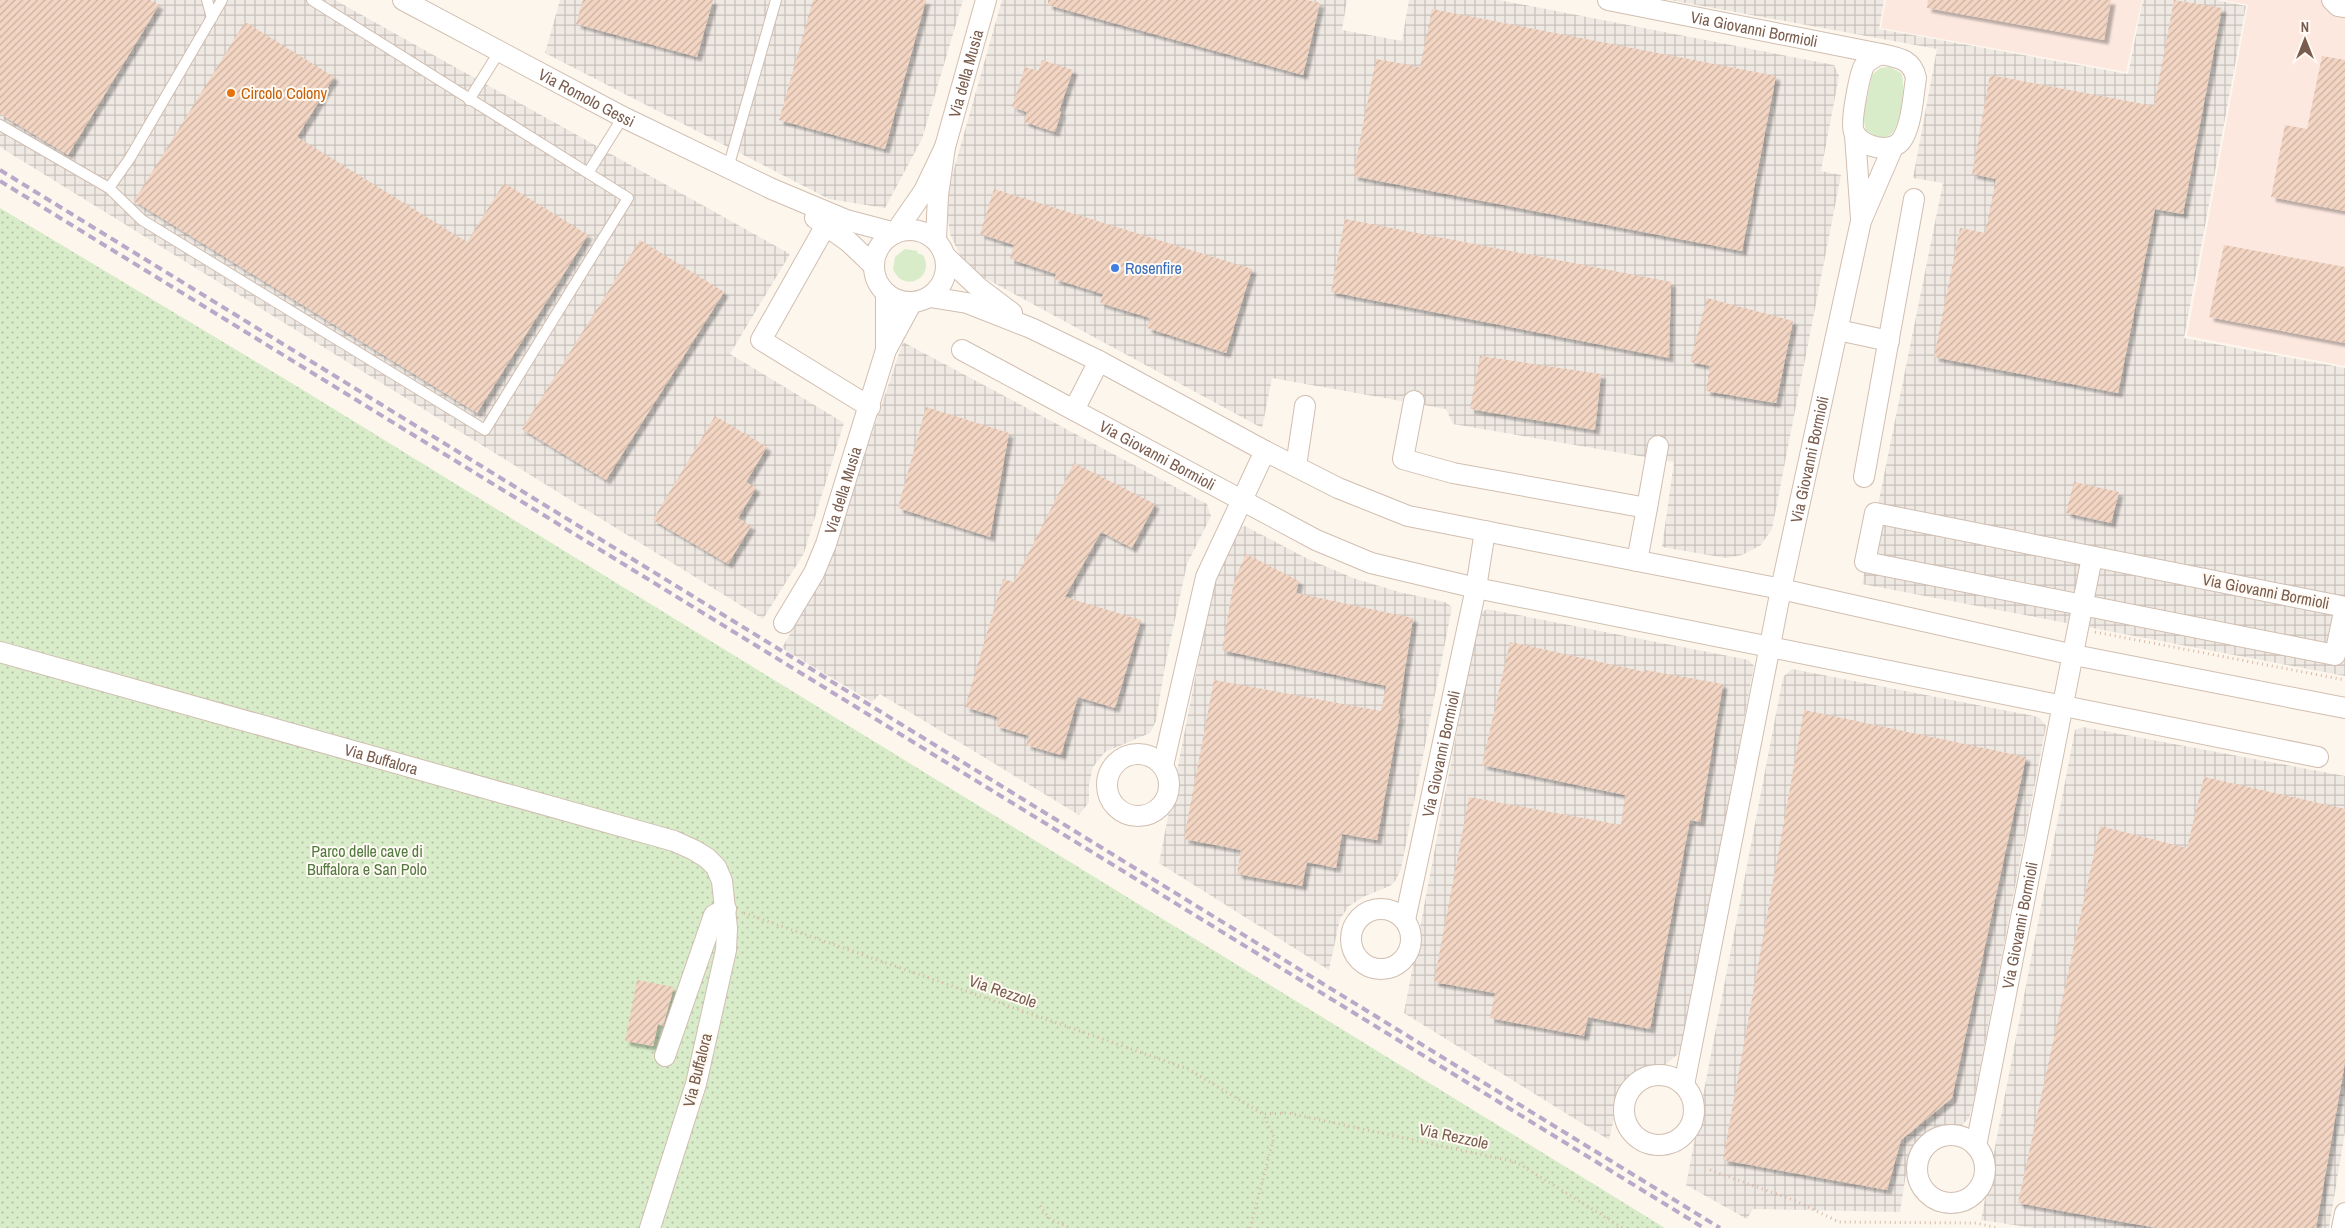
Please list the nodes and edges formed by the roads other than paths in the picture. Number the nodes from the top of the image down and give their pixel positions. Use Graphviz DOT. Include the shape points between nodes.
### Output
graph roads {
  1 [pos="207,0"];
  2 [pos="222,0"];
  3 [pos="312,0"];
  4 [pos="403,0"];
  5 [pos="776,0"];
  6 [pos="986,0"];
  7 [pos="1608,0"];
  8 [pos="2332,0"];
  9 [pos="2345,7"];
  10 [pos="212,18"];
  11 [pos="1841,47"];
  12 [pos="499,52"];
  13 [pos="1881,54"];
  14 [pos="1864,67"];
  15 [pos="469,100"];
  16 [pos="623,117"];
  17 [pos="0,125"];
  18 [pos="1855,135"];
  19 [pos="945,147"];
  20 [pos="1893,147"];
  21 [pos="728,168"];
  22 [pos="588,173"];
  23 [pos="109,188"];
  24 [pos="772,189"];
  25 [pos="1914,199"];
  26 [pos="1861,221"];
  27 [pos="826,225"];
  28 [pos="895,233"];
  29 [pos="941,248"];
  30 [pos="874,266"];
  31 [pos="886,293"];
  32 [pos="921,300"];
  33 [pos="1031,328"];
  34 [pos="1838,330"];
  35 [pos="1889,340"];
  36 [pos="886,350"];
  37 [pos="962,350"];
  38 [pos="1099,361"];
  39 [pos="1414,401"];
  40 [pos="1306,406"];
  41 [pos="870,408"];
  42 [pos="1074,410"];
  43 [pos="1658,446"];
  44 [pos="1265,451"];
  45 [pos="1296,466"];
  46 [pos="1864,477"];
  47 [pos="1241,501"];
  48 [pos="1647,508"];
  49 [pos="1485,531"];
  50 [pos="2092,557"];
  51 [pos="1637,561"];
  52 [pos="1476,588"];
  53 [pos="1781,589"];
  54 [pos="2083,605"];
  55 [pos="784,623"];
  56 [pos="1770,646"];
  57 [pos="0,652"];
  58 [pos="2074,655"];
  59 [pos="2064,706"];
  60 [pos="2345,708"];
  61 [pos="2318,757"];
  62 [pos="1163,766"];
  63 [pos="726,909"];
  64 [pos="1405,920"];
  65 [pos="665,1056"];
  66 [pos="1684,1085"];
  67 [pos="1976,1146"];
  68 [pos="2345,1213"];
  69 [pos="650,1228"];
  70 [pos="2342,1228"];
  1 -- 10 [label="lane"];
  2 -- 10 [label="lane"];
  3 -- 15 [label="lane"];
  4 -- 12 [label="street, Via Romolo Gessi"];
  5 -- 21 [label="lane"];
  6 -- 19 [label="street, Via della Musia"];
  7 -- 11 [label="street, Via Giovanni Bormioli"];
  8 -- 9 [label="street"];
  10 -- 23 [label="lane"];
  11 -- 13 [label="street, Via Giovanni Bormioli"];
  11 -- 14 [label="street, Via Giovanni Bormioli" via="1853,53"];
  12 -- 15 [label="lane"];
  12 -- 16 [label="street, Via Romolo Gessi"];
  13 -- 14 [label="street"];
  13 -- 20 [label="street, Via Giovanni Bormioli" via="1904,58 1916,78 1906,132 1902,141"];
  14 -- 18 [label="street, Via Giovanni Bormioli" via="1852,125"];
  15 -- 22 [label="lane"];
  16 -- 21 [label="street, Via Romolo Gessi"];
  16 -- 22 [label="lane"];
  17 -- 23 [label="lane"];
  18 -- 20 [label="street" via="1880,148"];
  18 -- 26 [label="street, Via Giovanni Bormioli"];
  19 -- 28 [label="street, Via della Musia" via="924,191"];
  19 -- 29 [label="street, Via della Musia" via="938,195"];
  20 -- 26 [label="street, Via Giovanni Bormioli"];
  21 -- 24 [label="street, Via Romolo Gessi"];
  22 -- 23 [label="lane" via="628,198 485,430 142,220"];
  24 -- 27 [label="street, Via Romolo Gessi"];
  24 -- 28 [label="street, Via Romolo Gessi" via="846,220"];
  25 -- 35 [label="street"];
  26 -- 34 [label="street, Via Giovanni Bormioli"];
  27 -- 30 [label="street, Via Romolo Gessi"];
  27 -- 41 [label="street" via="761,340"];
  28 -- 29 [label="street" via="917,230"];
  28 -- 30 [label="street, Via della Musia" via="880,246"];
  29 -- 32 [label="street, Via della Musia" via="947,268 944,279 939,289"];
  29 -- 33 [label="street" via="979,288"];
  30 -- 31 [label="street, Via della Musia" via="875,276"];
  31 -- 32 [label="street" via="903,302"];
  31 -- 36 [label="street, Via della Musia"];
  32 -- 33 [label="street" via="967,302"];
  32 -- 36 [label="street, Via della Musia"];
  33 -- 38 [label="street"];
  34 -- 35 [label="street"];
  34 -- 53 [label="street, Via Giovanni Bormioli"];
  35 -- 46 [label="street"];
  36 -- 41 [label="street, Via della Musia"];
  37 -- 42 [label="street, Via Giovanni Bormioli"];
  38 -- 42 [label="street"];
  38 -- 44 [label="street"];
  39 -- 48 [label="street" via="1403,458 1453,472"];
  40 -- 45 [label="street"];
  41 -- 55 [label="street, Via della Musia" via="826,544 814,573"];
  42 -- 47 [label="street, Via Giovanni Bormioli"];
  43 -- 48 [label="street"];
  44 -- 45 [label="street"];
  44 -- 47 [label="street"];
  45 -- 49 [label="street" via="1338,488 1408,516"];
  47 -- 52 [label="street, Via Giovanni Bormioli" via="1316,540 1371,562"];
  47 -- 62 [label="street" via="1206,577"];
  48 -- 51 [label="street"];
  49 -- 51 [label="street"];
  49 -- 52 [label="street, Via Giovanni Bormioli"];
  50 -- 54 [label="street, Via Giovanni Bormioli"];
  50 -- 54 [label="street, Via Giovanni Bormioli" via="1875,513 1865,562"];
  50 -- 54 [label="street, Via Giovanni Bormioli" via="2345,607 2335,655"];
  51 -- 53 [label="street"];
  52 -- 56 [label="street, Via Giovanni Bormioli"];
  52 -- 64 [label="street, Via Giovanni Bormioli"];
  53 -- 56 [label="street, Via Giovanni Bormioli"];
  53 -- 58 [label="street"];
  54 -- 58 [label="street, Via Giovanni Bormioli"];
  56 -- 59 [label="street, Via Giovanni Bormioli"];
  56 -- 66 [label="street, Via Giovanni Bormioli"];
  57 -- 63 [label="street, Via Buffalora" via="674,841 707,858 716,867 722,881"];
  58 -- 59 [label="street, Via Giovanni Bormioli"];
  58 -- 60 [label="street"];
  59 -- 61 [label="street, Via Giovanni Bormioli"];
  59 -- 67 [label="street, Via Giovanni Bormioli"];
  63 -- 65 [label="street, Via Buffalora" via="714,915"];
  63 -- 69 [label="street, Via Buffalora" via="726,950 696,1084"];
  68 -- 70 [label="street"];
}
